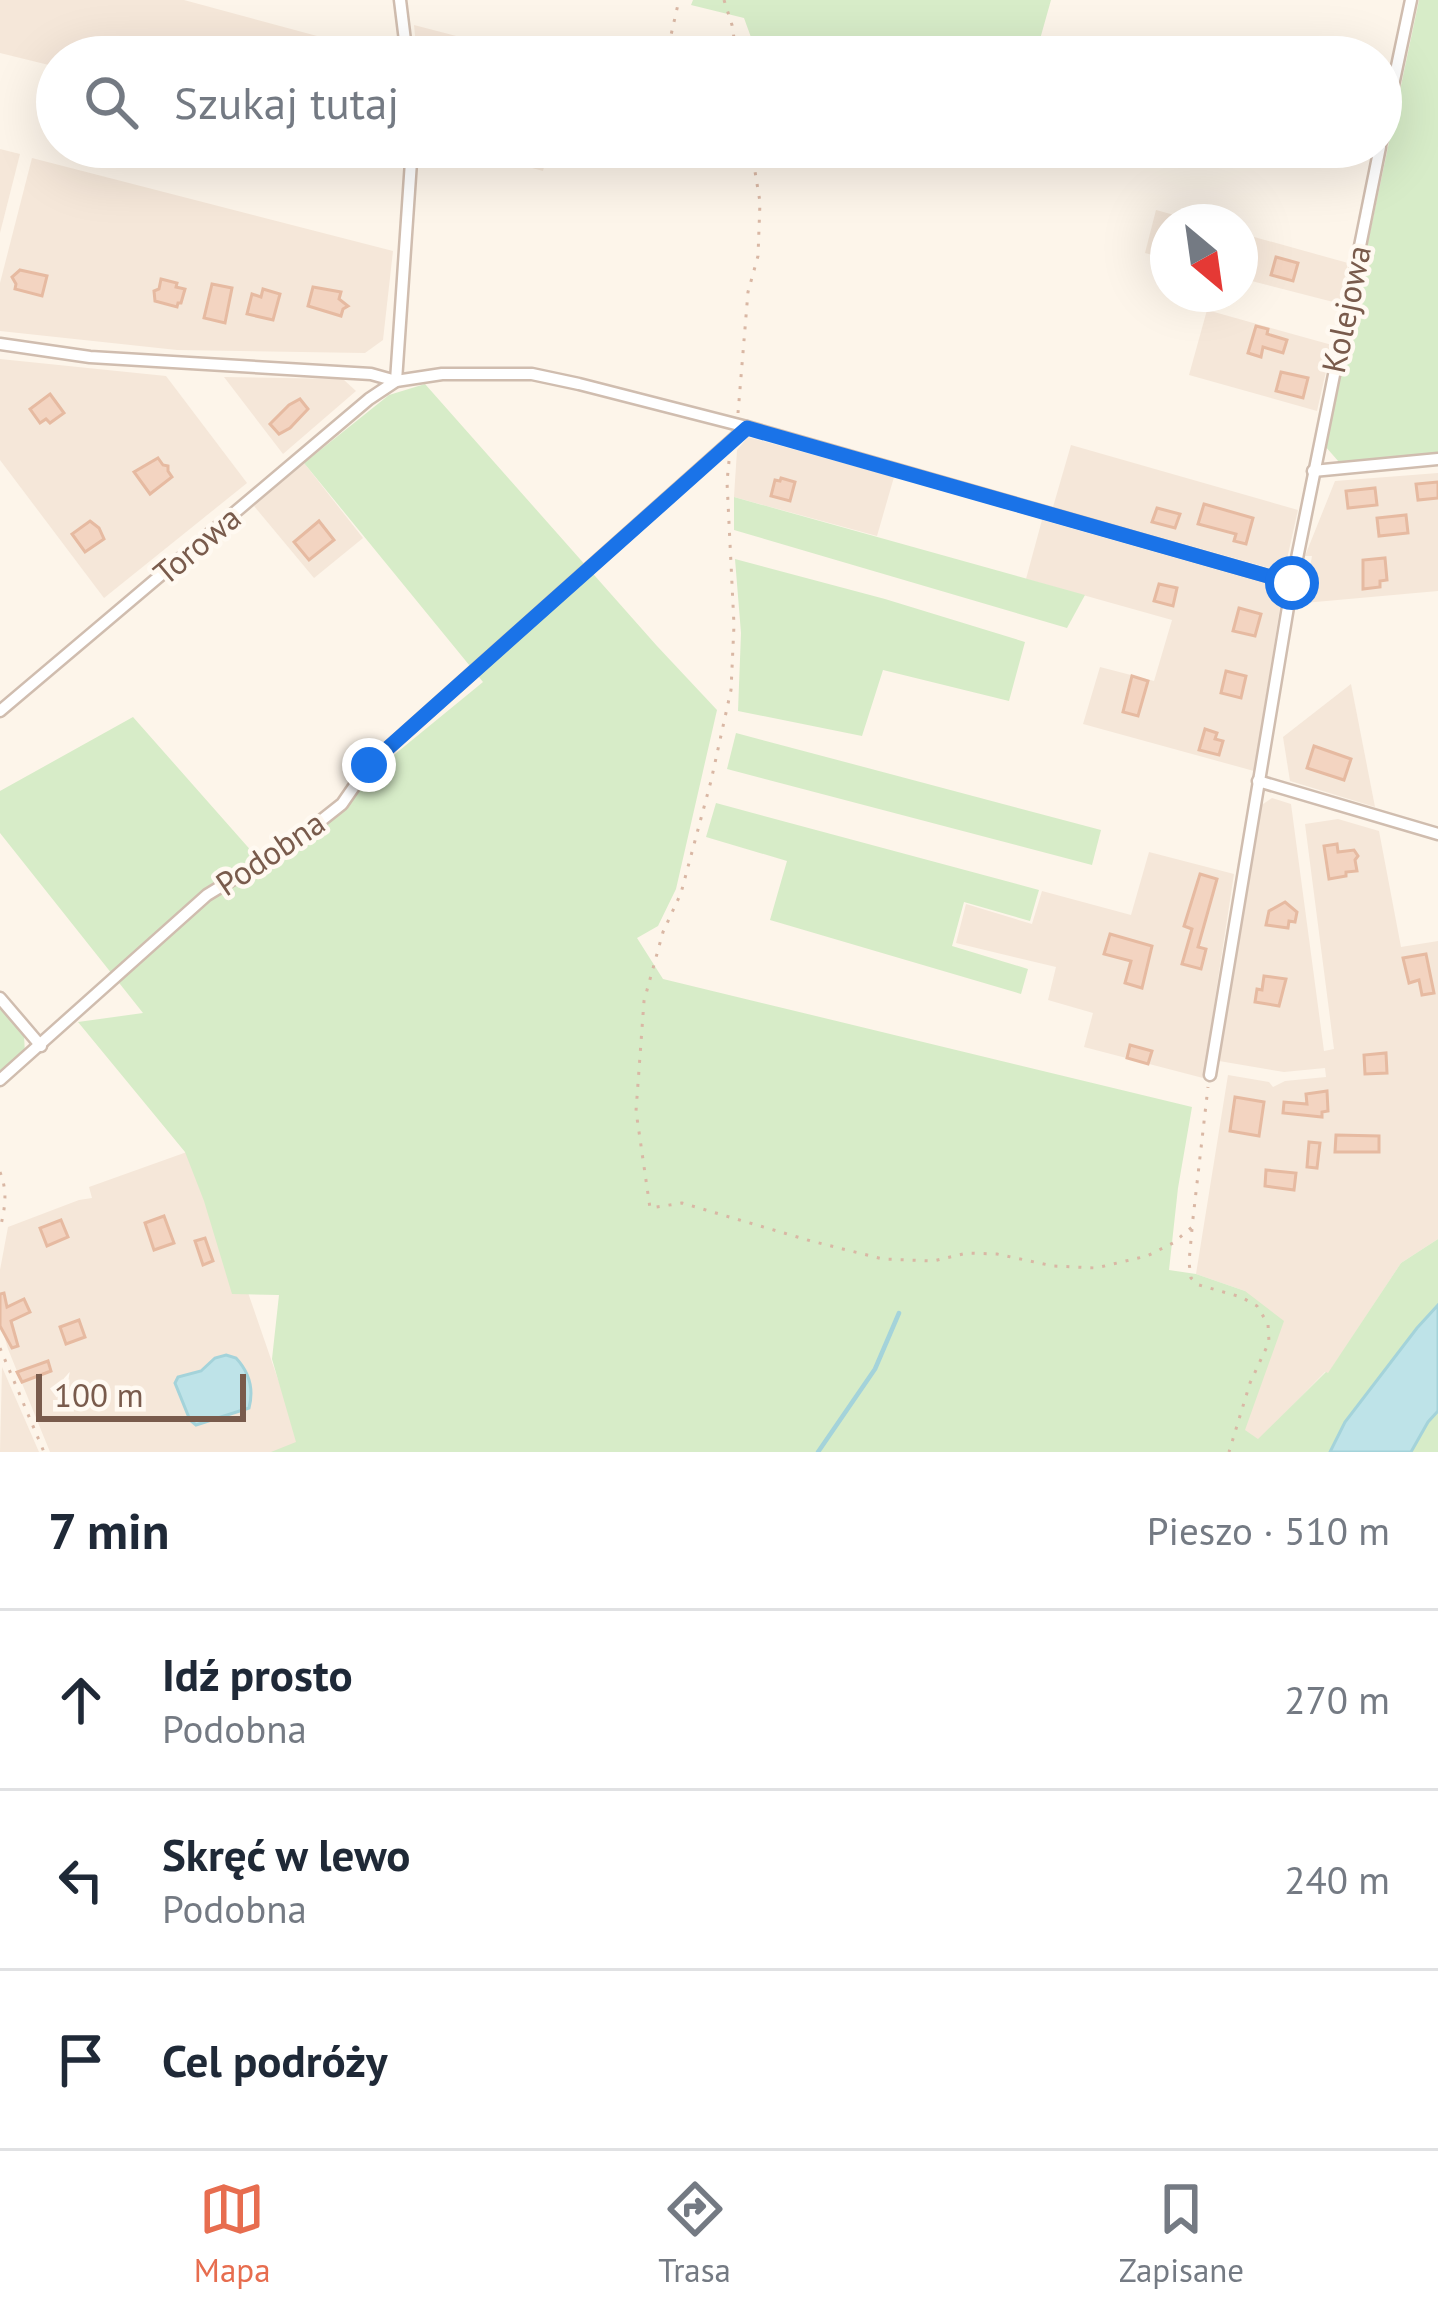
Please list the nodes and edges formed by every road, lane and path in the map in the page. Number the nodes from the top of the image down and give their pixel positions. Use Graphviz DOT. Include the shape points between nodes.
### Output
graph roads {
  1 [pos="400,0"];
  2 [pos="679,0"];
  3 [pos="724,0"];
  4 [pos="1411,0"];
  5 [pos="404,36"];
  6 [pos="671,36"];
  7 [pos="734,36"];
  8 [pos="1402,42"];
  9 [pos="411,168"];
  10 [pos="754,168"];
  11 [pos="1375,168"];
  12 [pos="0,344"];
  13 [pos="396,382"];
  14 [pos="742,426"];
  15 [pos="731,441"];
  16 [pos="1438,459"];
  17 [pos="1313,471"];
  18 [pos="1292,583"];
  19 [pos="0,711"];
  20 [pos="1258,781"];
  21 [pos="1438,834"];
  22 [pos="0,998"];
  23 [pos="41,1046"];
  24 [pos="1210,1075"];
  25 [pos="0,1081"];
  26 [pos="0,1172"];
  27 [pos="1192,1227"];
  28 [pos="0,1229"];
  29 [pos="0,1348"];
  30 [pos="44,1452"];
  31 [pos="1229,1452"];
  1 -- 5 [label="street"];
  2 -- 6 [label="path"];
  3 -- 7 [label="path"];
  4 -- 8 [label="street, Kolejowa"];
  9 -- 13 [label="street"];
  10 -- 14 [label="path" via="758,256 748,292"];
  11 -- 17 [label="street, Kolejowa"];
  12 -- 13 [label="street"];
  13 -- 14 [label="street" via="532,374"];
  13 -- 19 [label="street, Torowa"];
  14 -- 15 [label="street, Podobna"];
  14 -- 18 [label="street"];
  15 -- 23 [label="street, Podobna" via="369,765 342,804 207,895"];
  15 -- 27 [label="path" via="731,690 681,893 644,1001 636,1111 650,1208 682,1202 884,1258 997,1254 1096,1268 1147,1256"];
  16 -- 17 [label="street"];
  17 -- 18 [label="street, Kolejowa"];
  18 -- 20 [label="street, Kolejowa"];
  20 -- 21 [label="street"];
  20 -- 24 [label="street, Kolejowa"];
  22 -- 23 [label="street"];
  23 -- 25 [label="street, Podobna"];
  24 -- 27 [label="path"];
  26 -- 28 [label="path"];
  27 -- 31 [label="path" via="1191,1278 1257,1306 1268,1324 1269,1342"];
  29 -- 30 [label="path"];
}
